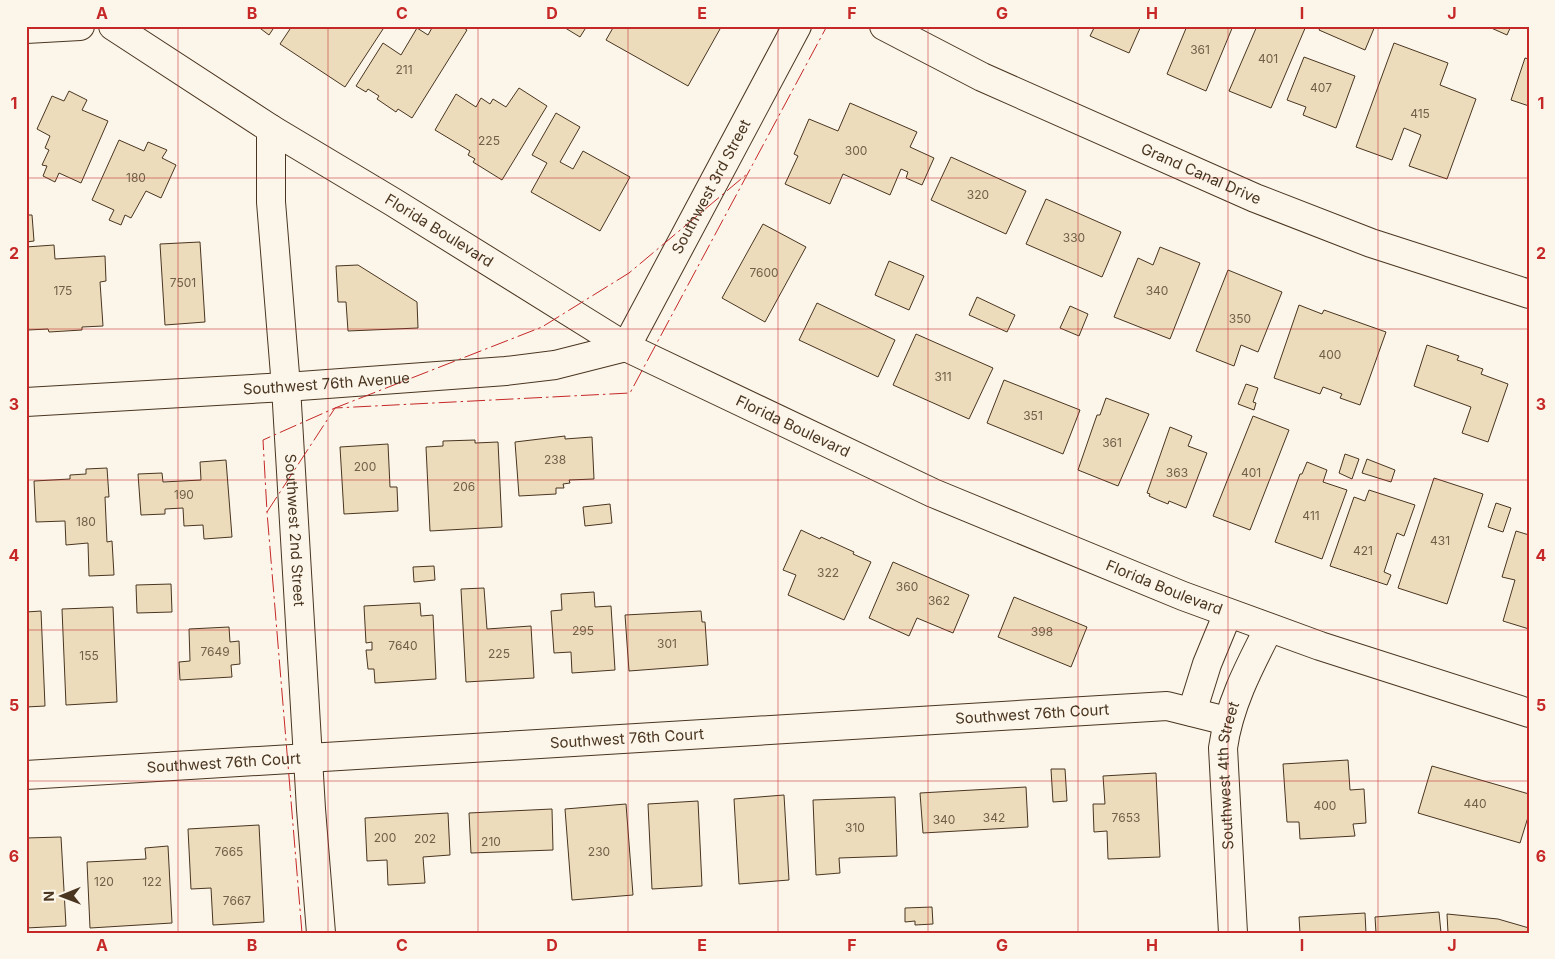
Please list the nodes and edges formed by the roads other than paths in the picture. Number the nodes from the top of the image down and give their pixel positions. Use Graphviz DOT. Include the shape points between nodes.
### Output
graph roads {
  1 [pos="80,26"];
  2 [pos="113,26"];
  3 [pos="798,26"];
  4 [pos="884,26"];
  5 [pos="26,29"];
  6 [pos="271,129"];
  7 [pos="1529,294"];
  8 [pos="626,347"];
  9 [pos="286,387"];
  10 [pos="26,402"];
  11 [pos="1228,613"];
  12 [pos="1269,628"];
  13 [pos="1192,712"];
  14 [pos="1529,713"];
  15 [pos="1228,721"];
  16 [pos="308,758"];
  17 [pos="26,775"];
  18 [pos="321,933"];
  19 [pos="1233,933"];
  1 -- 5 [label="street"];
  2 -- 6 [label="street, Florida Boulevard"];
  3 -- 8 [label="street, Southwest 3rd Street"];
  4 -- 7 [label="street, Grand Canal Drive" via="982,77 1255,198 1371,243"];
  6 -- 8 [label="street, Florida Boulevard"];
  6 -- 9 [label="street, Southwest 2nd Street" via="271,202"];
  8 -- 9 [label="street, Southwest 76th Avenue" via="556,365 522,369"];
  8 -- 11 [label="street, Florida Boulevard" via="933,493"];
  9 -- 10 [label="street, Southwest 76th Avenue"];
  9 -- 16 [label="street, Southwest 2nd Street"];
  11 -- 12 [label="street, Florida Boulevard"];
  11 -- 13 [label="street"];
  12 -- 14 [label="street, Florida Boulevard"];
  12 -- 15 [label="street, Southwest 4th Street" via="1242,682"];
  13 -- 15 [label="street, Southwest 76th Court"];
  13 -- 16 [label="street, Southwest 76th Court" via="1167,706"];
  15 -- 19 [label="street, Southwest 4th Street" via="1222,756"];
  16 -- 17 [label="street, Southwest 76th Court"];
  16 -- 18 [label="street, Southwest 2nd Street"];
}
